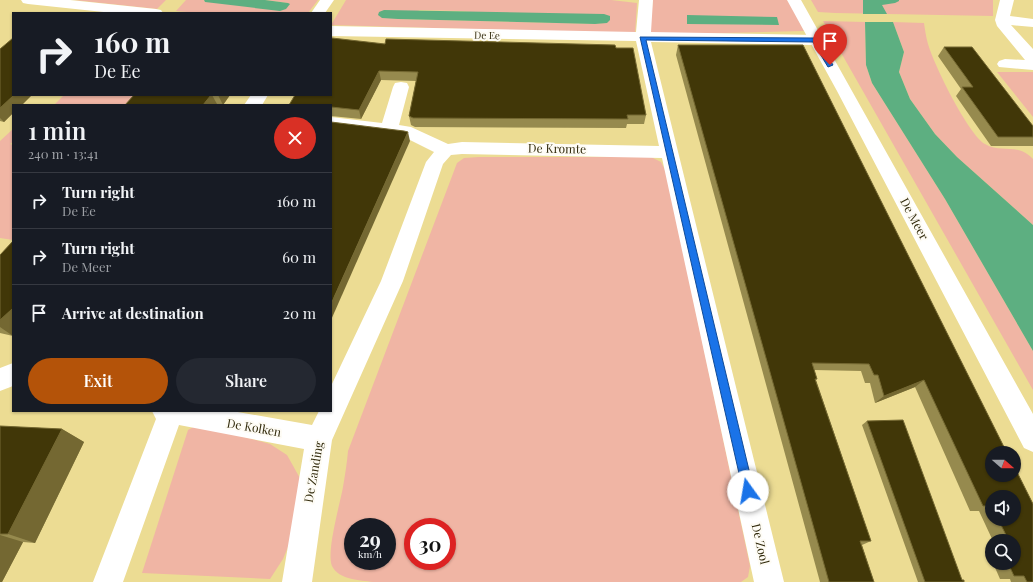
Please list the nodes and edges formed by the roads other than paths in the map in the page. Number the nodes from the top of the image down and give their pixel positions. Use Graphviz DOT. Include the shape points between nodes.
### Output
graph roads {
  1 [pos="28,0"];
  2 [pos="327,0"];
  3 [pos="646,0"];
  4 [pos="794,0"];
  5 [pos="1007,0"];
  6 [pos="158,10"];
  7 [pos="319,12"];
  8 [pos="1002,20"];
  9 [pos="1033,23"];
  10 [pos="332,31"];
  11 [pos="643,38"];
  12 [pos="815,40"];
  13 [pos="1033,59"];
  14 [pos="1005,64"];
  15 [pos="1033,65"];
  16 [pos="401,87"];
  17 [pos="332,123"];
  18 [pos="389,130"];
  19 [pos="446,150"];
  20 [pos="668,152"];
  21 [pos="12,374"];
  22 [pos="0,380"];
  23 [pos="168,412"];
  24 [pos="332,412"];
  25 [pos="332,412"];
  26 [pos="1033,439"];
  27 [pos="319,440"];
  28 [pos="108,582"];
  29 [pos="297,582"];
  30 [pos="769,582"];
  1 -- 6 [label="street"];
  2 -- 7 [label="street"];
  3 -- 11 [label="street"];
  4 -- 12 [label="street, De Meer"];
  5 -- 8 [label="street"];
  8 -- 9 [label="street"];
  8 -- 13 [label="street" via="1004,26"];
  10 -- 11 [label="street, De Ee"];
  11 -- 12 [label="street, De Ee"];
  11 -- 20 [label="street, De Zool"];
  12 -- 26 [label="street, De Meer"];
  14 -- 15 [label="street"];
  16 -- 18 [label="street"];
  17 -- 18 [label="street"];
  18 -- 19 [label="street" via="405,131"];
  19 -- 20 [label="street, De Kromte" via="462,148"];
  19 -- 24 [label="street, De Zanding" via="435,162 392,281"];
  20 -- 30 [label="street, De Zool"];
  21 -- 22 [label="street"];
  23 -- 27 [label="street, De Kolken"];
  23 -- 28 [label="street"];
  25 -- 27 [label="street, De Zanding"];
  27 -- 29 [label="street, De Zanding"];
}
